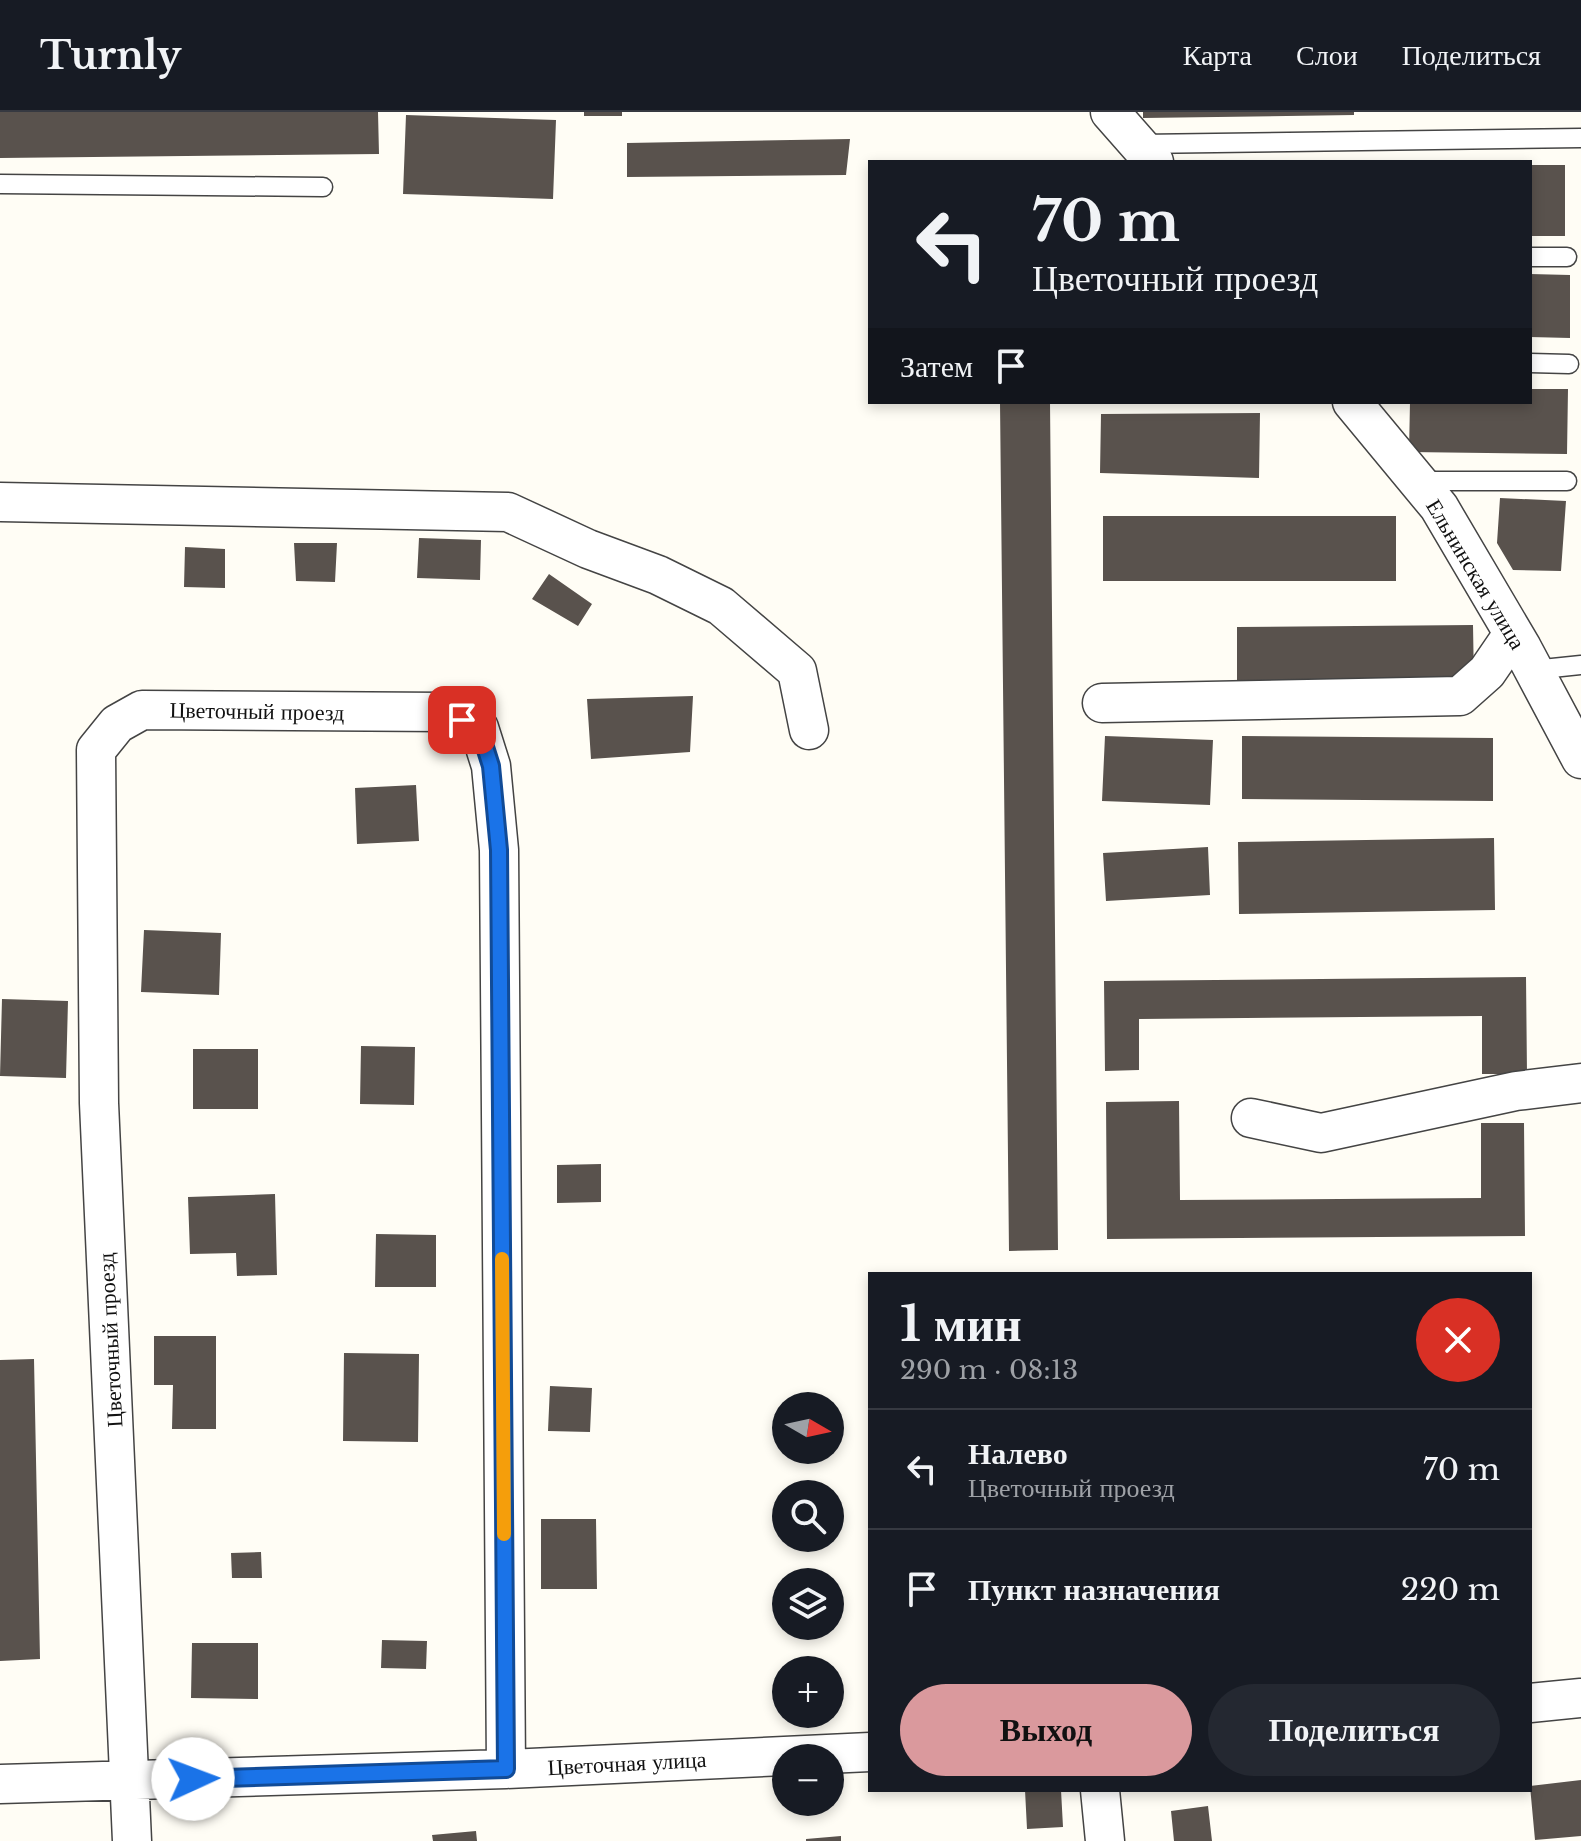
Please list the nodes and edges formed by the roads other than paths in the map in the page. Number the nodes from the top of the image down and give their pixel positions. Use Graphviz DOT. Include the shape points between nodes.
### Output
graph roads {
  1 [pos="1110,112"];
  2 [pos="1581,138"];
  3 [pos="1146,153"];
  4 [pos="0,184"];
  5 [pos="323,187"];
  6 [pos="1532,257"];
  7 [pos="1567,257"];
  8 [pos="1532,363"];
  9 [pos="1569,364"];
  10 [pos="1354,404"];
  11 [pos="1416,481"];
  12 [pos="1567,481"];
  13 [pos="0,502"];
  14 [pos="1513,634"];
  15 [pos="1581,665"];
  16 [pos="1533,670"];
  17 [pos="1102,703"];
  18 [pos="809,730"];
  19 [pos="1581,759"];
  20 [pos="1581,1083"];
  21 [pos="1251,1118"];
  22 [pos="1581,1698"];
  23 [pos="1532,1703"];
  24 [pos="868,1752"];
  25 [pos="506,1769"];
  26 [pos="130,1781"];
  27 [pos="0,1784"];
  28 [pos="1100,1792"];
  29 [pos="132,1841"];
  30 [pos="1105,1841"];
  1 -- 3 [label="street"];
  2 -- 3 [label="lane"];
  4 -- 5 [label="lane"];
  6 -- 7 [label="lane"];
  8 -- 9 [label="lane"];
  10 -- 11 [label="street, Ельнинская улица"];
  11 -- 12 [label="lane"];
  11 -- 14 [label="street, Ельнинская улица" via="1439,507"];
  13 -- 18 [label="street" via="508,512 721,606 797,671"];
  14 -- 16 [label="street, Ельнинская улица"];
  14 -- 17 [label="street" via="1487,672 1460,696"];
  15 -- 16 [label="lane"];
  16 -- 19 [label="street, Ельнинская улица"];
  20 -- 21 [label="street" via="1516,1091 1321,1133"];
  22 -- 23 [label="street"];
  24 -- 25 [label="street, Цветочная улица"];
  25 -- 26 [label="street, Цветочная улица"];
  25 -- 26 [label="street, Цветочный проезд" via="499,850 491,766 479,728 445,712 142,710 117,724 96,750 99,1103"];
  26 -- 27 [label="street, Цветочная улица"];
  26 -- 29 [label="street, Цветочный проезд"];
  28 -- 30 [label="street"];
}
